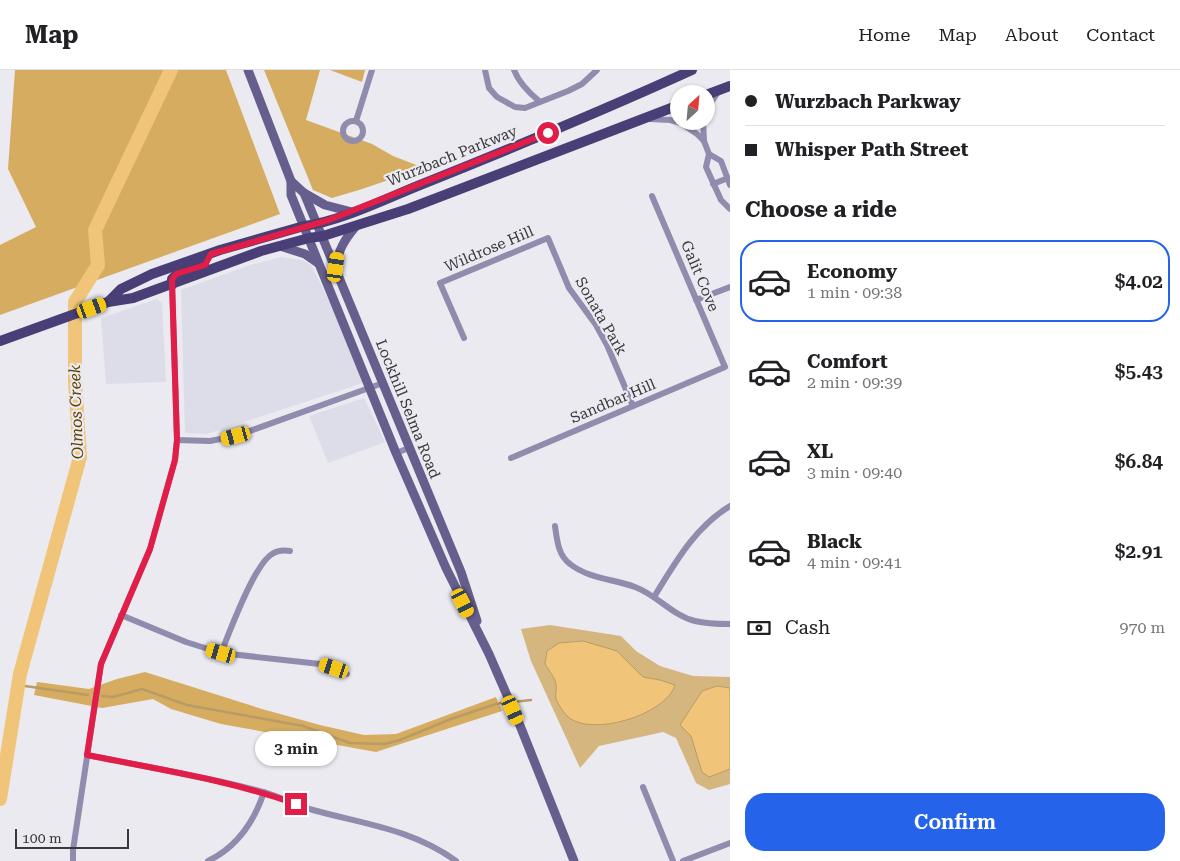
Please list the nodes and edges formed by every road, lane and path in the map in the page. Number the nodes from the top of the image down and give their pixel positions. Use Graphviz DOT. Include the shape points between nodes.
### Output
graph roads {
  1 [pos="248,70"];
  2 [pos="372,70"];
  3 [pos="485,70"];
  4 [pos="514,70"];
  5 [pos="692,70"];
  6 [pos="594,71"];
  7 [pos="730,86"];
  8 [pos="720,90"];
  9 [pos="715,92"];
  10 [pos="715,96"];
  11 [pos="539,101"];
  12 [pos="670,108"];
  13 [pos="645,118"];
  14 [pos="356,121"];
  15 [pos="703,130"];
  16 [pos="704,141"];
  17 [pos="709,154"];
  18 [pos="290,181"];
  19 [pos="729,181"];
  20 [pos="714,184"];
  21 [pos="304,193"];
  22 [pos="652,196"];
  23 [pos="730,209"];
  24 [pos="352,212"];
  25 [pos="318,224"];
  26 [pos="304,226"];
  27 [pos="356,226"];
  28 [pos="323,236"];
  29 [pos="309,238"];
  30 [pos="548,238"];
  31 [pos="280,246"];
  32 [pos="211,254"];
  33 [pos="320,264"];
  34 [pos="336,267"];
  35 [pos="172,285"];
  36 [pos="730,287"];
  37 [pos="121,289"];
  38 [pos="696,300"];
  39 [pos="108,302"];
  40 [pos="362,333"];
  41 [pos="349,337"];
  42 [pos="464,338"];
  43 [pos="0,341"];
  44 [pos="725,367"];
  45 [pos="383,383"];
  46 [pos="369,388"];
  47 [pos="633,406"];
  48 [pos="177,440"];
  49 [pos="409,448"];
  50 [pos="396,453"];
  51 [pos="511,458"];
  52 [pos="730,506"];
  53 [pos="555,526"];
  54 [pos="290,551"];
  55 [pos="654,597"];
  56 [pos="121,615"];
  57 [pos="730,624"];
  58 [pos="221,653"];
  59 [pos="489,654"];
  60 [pos="347,674"];
  61 [pos="87,755"];
  62 [pos="643,787"];
  63 [pos="264,792"];
  64 [pos="730,843"];
  65 [pos="73,861"];
  66 [pos="208,861"];
  67 [pos="456,861"];
  68 [pos="574,861"];
  69 [pos="673,861"];
  70 [pos="682,861"];
  1 -- 18 [label="main road, Lockhill Selma Road"];
  2 -- 14 [label="street"];
  3 -- 11 [label="street" via="489,88 497,98 524,108"];
  4 -- 11 [label="street" via="528,92"];
  5 -- 24 [label="main road, Wurzbach Parkway" via="531,141"];
  6 -- 11 [label="street" via="568,91"];
  7 -- 8 [label="main road"];
  8 -- 9 [label="main road"];
  8 -- 10 [label="street"];
  12 -- 13 [label="main road"];
  13 -- 16 [label="street" via="681,123"];
  13 -- 27 [label="main road"];
  15 -- 16 [label="street"];
  16 -- 17 [label="street"];
  17 -- 19 [label="street" via="721,161"];
  17 -- 20 [label="street" via="706,167"];
  18 -- 21 [label="main road, Lockhill Selma Road"];
  18 -- 26 [label="main road, Lockhill Selma Road" via="291,195"];
  19 -- 20 [label="street"];
  20 -- 23 [label="street" via="721,200"];
  21 -- 24 [label="main road" via="325,205"];
  21 -- 25 [label="main road, Lockhill Selma Road"];
  22 -- 38 [label="street, Galit Cove"];
  24 -- 25 [label="main road, Wurzbach Parkway"];
  25 -- 26 [label="main road, Wurzbach Parkway"];
  25 -- 28 [label="main road, Lockhill Selma Road"];
  26 -- 29 [label="main road, Lockhill Selma Road"];
  26 -- 32 [label="main road, Wurzbach Parkway"];
  27 -- 28 [label="main road"];
  27 -- 34 [label="main road" via="341,246"];
  28 -- 29 [label="main road"];
  28 -- 34 [label="main road, Lockhill Selma Road"];
  29 -- 31 [label="main road"];
  29 -- 33 [label="main road, Lockhill Selma Road"];
  30 -- 42 [label="street, Wildrose Hill" via="440,283"];
  30 -- 47 [label="street, Sonata Park" via="568,288 596,326"];
  31 -- 33 [label="main road" via="305,254"];
  31 -- 35 [label="main road"];
  32 -- 35 [label="main road" via="205,265 176,274"];
  32 -- 37 [label="main road, Wurzbach Parkway" via="152,274"];
  33 -- 41 [label="main road, Lockhill Selma Road"];
  34 -- 40 [label="main road, Lockhill Selma Road"];
  35 -- 37 [label="main road" via="164,281 141,288"];
  35 -- 39 [label="main road" via="133,298"];
  35 -- 48 [label="street"];
  36 -- 38 [label="street"];
  37 -- 39 [label="main road, Wurzbach Parkway"];
  38 -- 44 [label="street, Galit Cove"];
  39 -- 43 [label="main road"];
  40 -- 41 [label="main road"];
  40 -- 45 [label="main road, Lockhill Selma Road"];
  41 -- 46 [label="main road, Lockhill Selma Road"];
  44 -- 47 [label="street, Sandbar Hill"];
  45 -- 46 [label="street"];
  45 -- 49 [label="main road, Lockhill Selma Road"];
  46 -- 48 [label="street" via="236,436 210,441"];
  46 -- 50 [label="main road, Lockhill Selma Road"];
  47 -- 51 [label="street, Sandbar Hill"];
  48 -- 56 [label="street" via="175,460 150,549"];
  49 -- 50 [label="street"];
  49 -- 59 [label="main road, Lockhill Selma Road" via="461,572"];
  50 -- 59 [label="main road, Lockhill Selma Road" via="446,568"];
  52 -- 55 [label="street" via="693,539"];
  53 -- 55 [label="street" via="558,547 570,565 593,576 638,588"];
  54 -- 58 [label="street" via="280,550 271,554 259,567"];
  55 -- 57 [label="street" via="695,621"];
  56 -- 58 [label="street"];
  56 -- 61 [label="street" via="101,664"];
  58 -- 60 [label="street" via="320,664"];
  59 -- 68 [label="main road, Lockhill Selma Road"];
  61 -- 63 [label="street"];
  61 -- 65 [label="street"];
  62 -- 69 [label="street"];
  63 -- 66 [label="street" via="252,822 240,837"];
  63 -- 67 [label="street" via="312,810 397,831 433,846"];
  64 -- 70 [label="street"];
}
